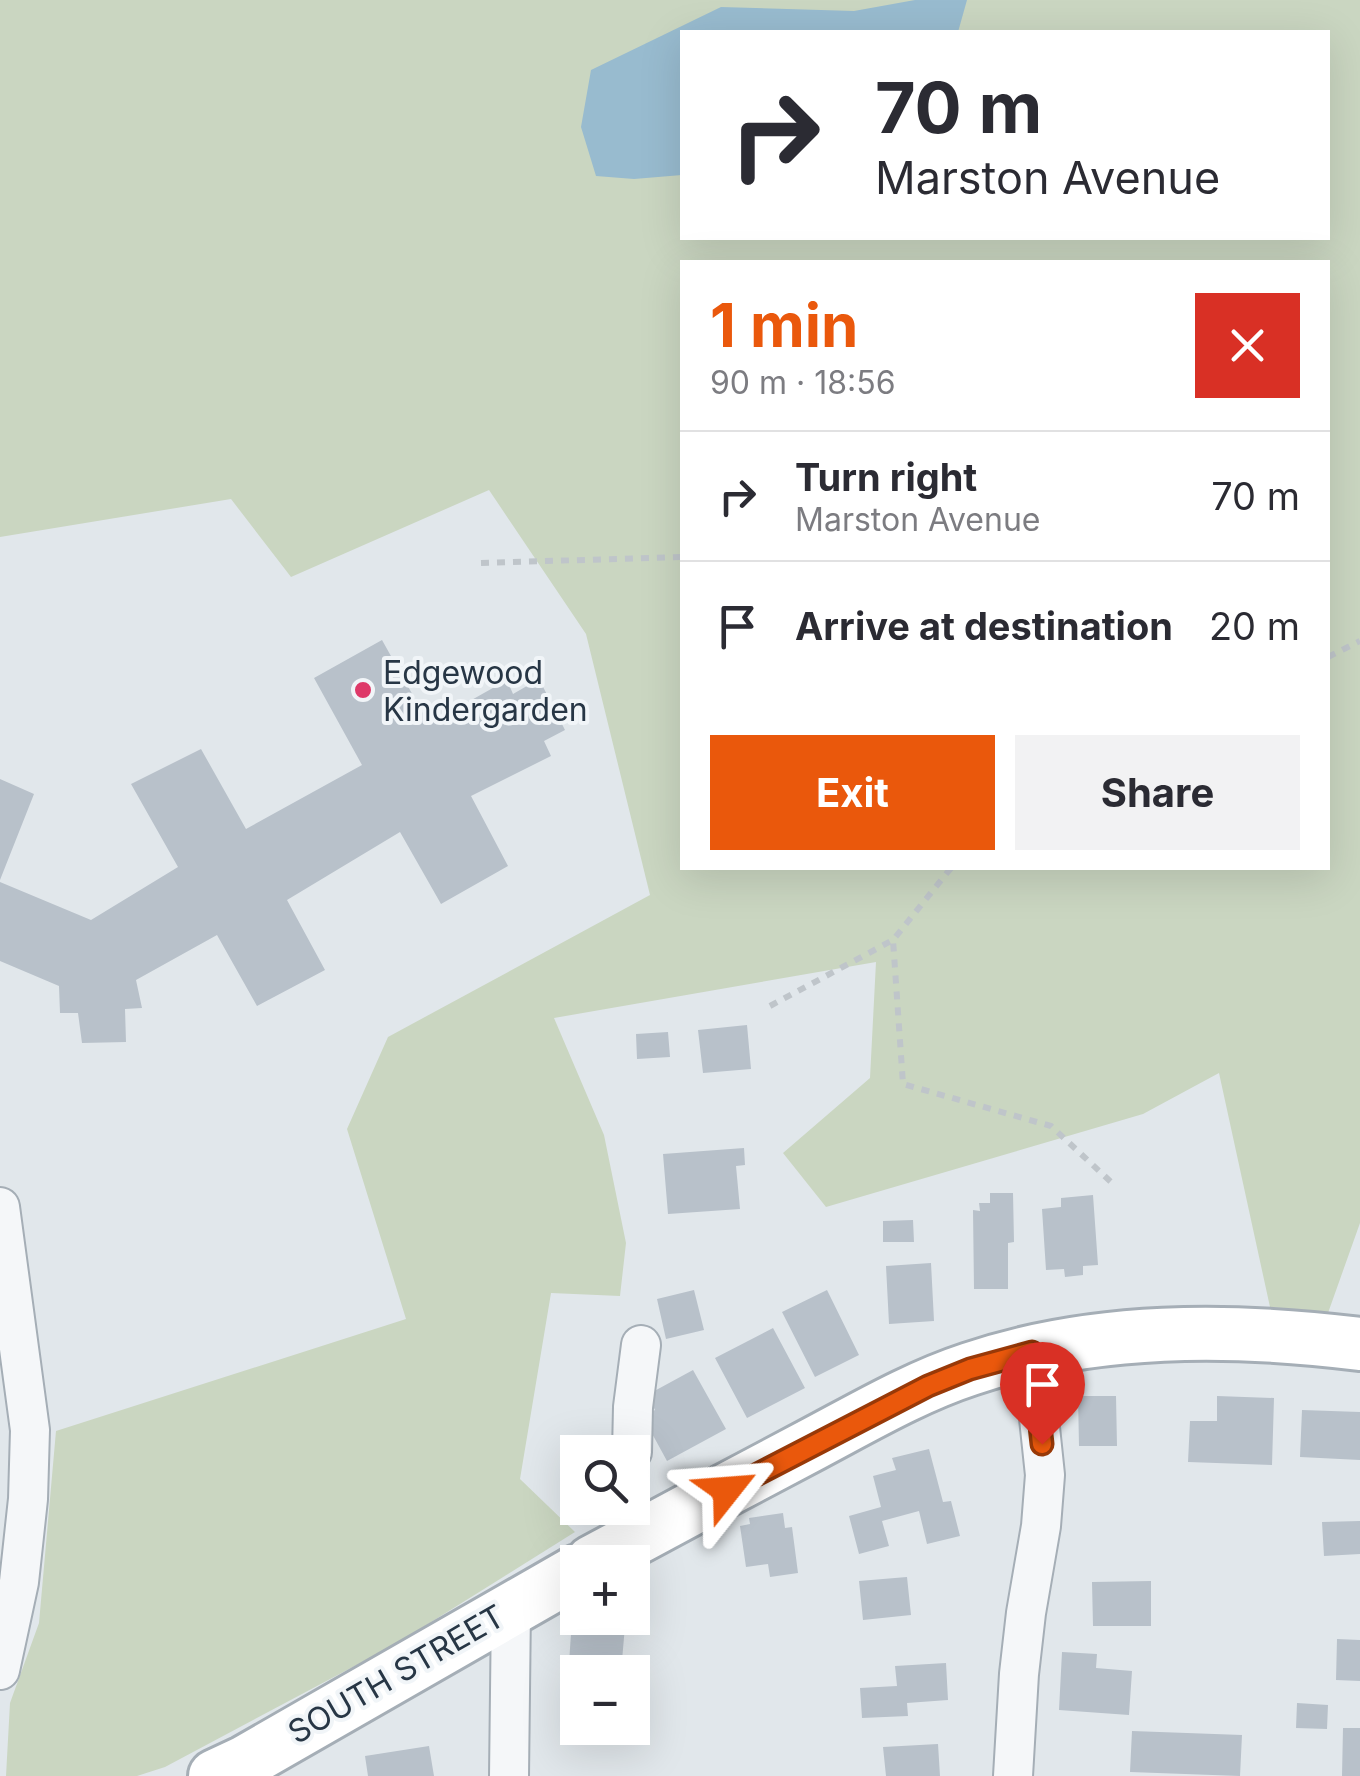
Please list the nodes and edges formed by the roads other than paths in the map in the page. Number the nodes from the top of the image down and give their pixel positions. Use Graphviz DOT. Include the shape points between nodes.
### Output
graph roads {
  1 [pos="0,1207"];
  2 [pos="1360,1344"];
  3 [pos="641,1345"];
  4 [pos="1032,1352"];
  5 [pos="632,1435"];
  6 [pos="619,1537"];
  7 [pos="560,1581"];
  8 [pos="511,1607"];
  9 [pos="0,1670"];
  10 [pos="215,1776"];
  11 [pos="509,1776"];
  12 [pos="1013,1776"];
  1 -- 9 [label="street" via="30,1430 19,1582"];
  2 -- 4 [label="street" via="1225,1334 1079,1342"];
  3 -- 5 [label="street"];
  4 -- 6 [label="street" via="970,1369 890,1404"];
  4 -- 12 [label="street" via="1045,1476"];
  7 -- 8 [label="street, SOUTH STREET"];
  8 -- 10 [label="street, SOUTH STREET"];
  8 -- 11 [label="street"];
}
